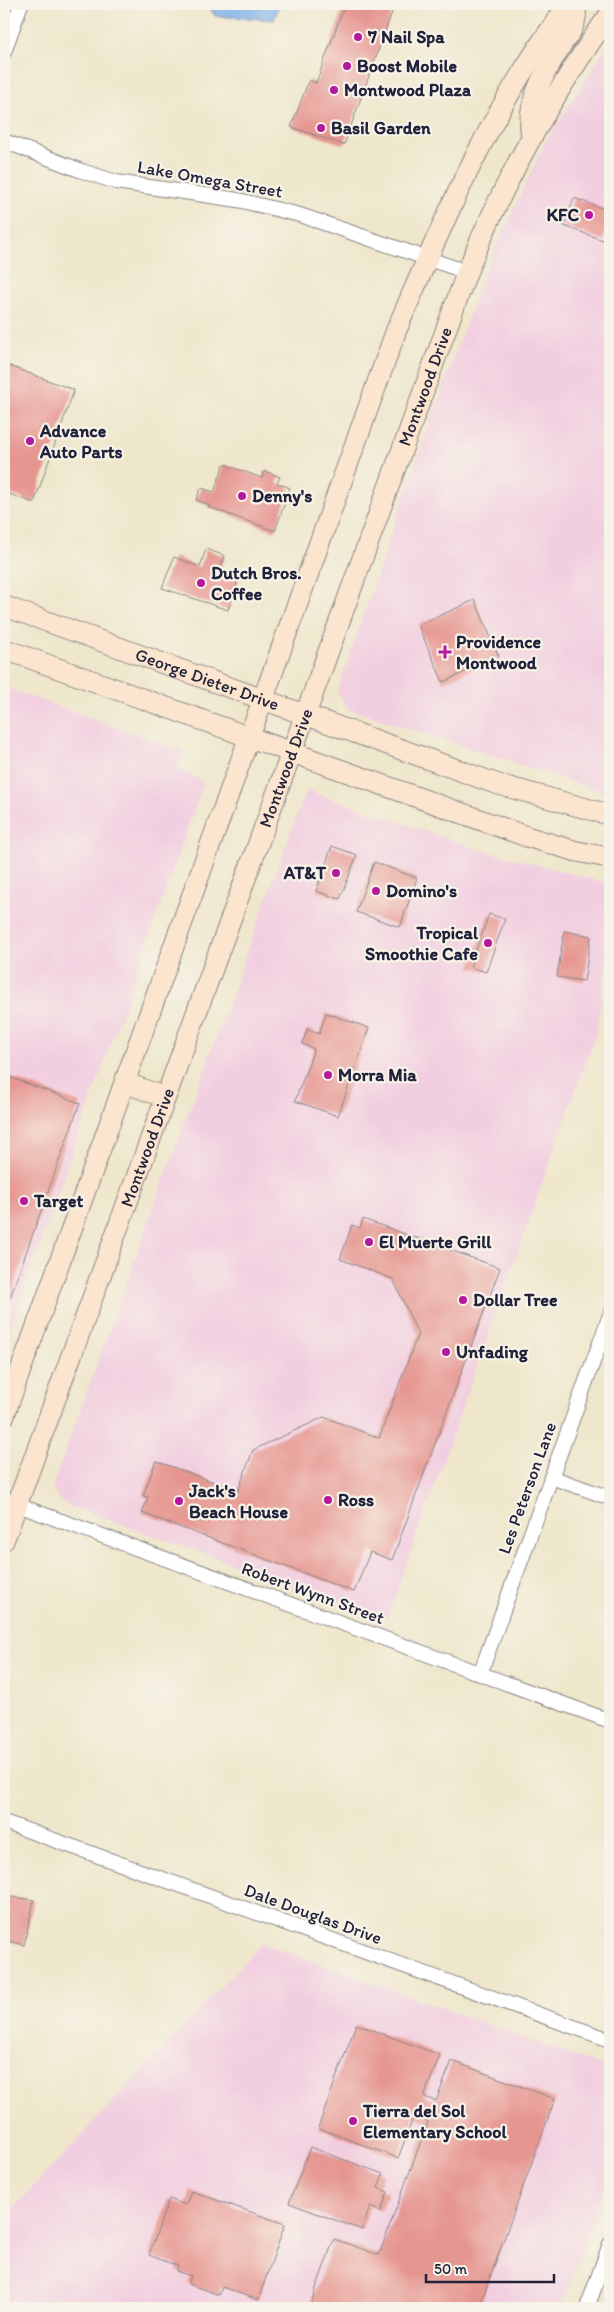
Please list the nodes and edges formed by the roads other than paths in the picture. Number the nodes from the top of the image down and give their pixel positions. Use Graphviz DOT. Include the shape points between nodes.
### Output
graph roads {
  1 [pos="21,4"];
  2 [pos="568,5"];
  3 [pos="610,14"];
  4 [pos="4,52"];
  5 [pos="532,135"];
  6 [pos="4,141"];
  7 [pos="427,259"];
  8 [pos="467,272"];
  9 [pos="4,606"];
  10 [pos="4,649"];
  11 [pos="264,700"];
  12 [pos="305,715"];
  13 [pos="251,736"];
  14 [pos="292,751"];
  15 [pos="610,815"];
  16 [pos="610,858"];
  17 [pos="126,1083"];
  18 [pos="164,1097"];
  19 [pos="610,1315"];
  20 [pos="4,1416"];
  21 [pos="551,1476"];
  22 [pos="610,1498"];
  23 [pos="10,1503"];
  24 [pos="4,1540"];
  25 [pos="480,1674"];
  26 [pos="610,1721"];
  27 [pos="4,1822"];
  28 [pos="610,2040"];
  29 [pos="610,2244"];
  30 [pos="605,2277"];
  31 [pos="587,2308"];
  1 -- 4 [label="street"];
  2 -- 5 [label="main road" via="576,14 576,20 546,73 530,112"];
  2 -- 7 [label="main road" via="492,121"];
  3 -- 5 [label="main road, Montwood Drive" via="578,58"];
  5 -- 8 [label="main road, Montwood Drive" via="504,186"];
  6 -- 7 [label="street, Lake Omega Street" via="116,182 238,200 292,213"];
  7 -- 8 [label="street, Lake Omega Street"];
  7 -- 11 [label="main road" via="393,340"];
  8 -- 12 [label="main road, Montwood Drive"];
  9 -- 11 [label="main road, George Dieter Drive"];
  10 -- 13 [label="main road"];
  11 -- 12 [label="main road, George Dieter Drive"];
  11 -- 13 [label="main road"];
  12 -- 14 [label="main road, Montwood Drive"];
  12 -- 15 [label="main road, George Dieter Drive" via="497,784"];
  13 -- 14 [label="main road"];
  13 -- 17 [label="main road"];
  14 -- 16 [label="main road" via="528,837"];
  14 -- 18 [label="main road, Montwood Drive"];
  17 -- 18 [label="main road"];
  17 -- 20 [label="main road"];
  18 -- 23 [label="main road, Montwood Drive"];
  19 -- 21 [label="street, Les Peterson Lane"];
  21 -- 22 [label="street"];
  21 -- 25 [label="street, Les Peterson Lane"];
  23 -- 24 [label="main road, Montwood Drive"];
  23 -- 25 [label="street, Robert Wynn Street"];
  25 -- 26 [label="street, Robert Wynn Street"];
  27 -- 28 [label="street, Dale Douglas Drive"];
  29 -- 30 [label="street"];
  30 -- 31 [label="street"];
}
